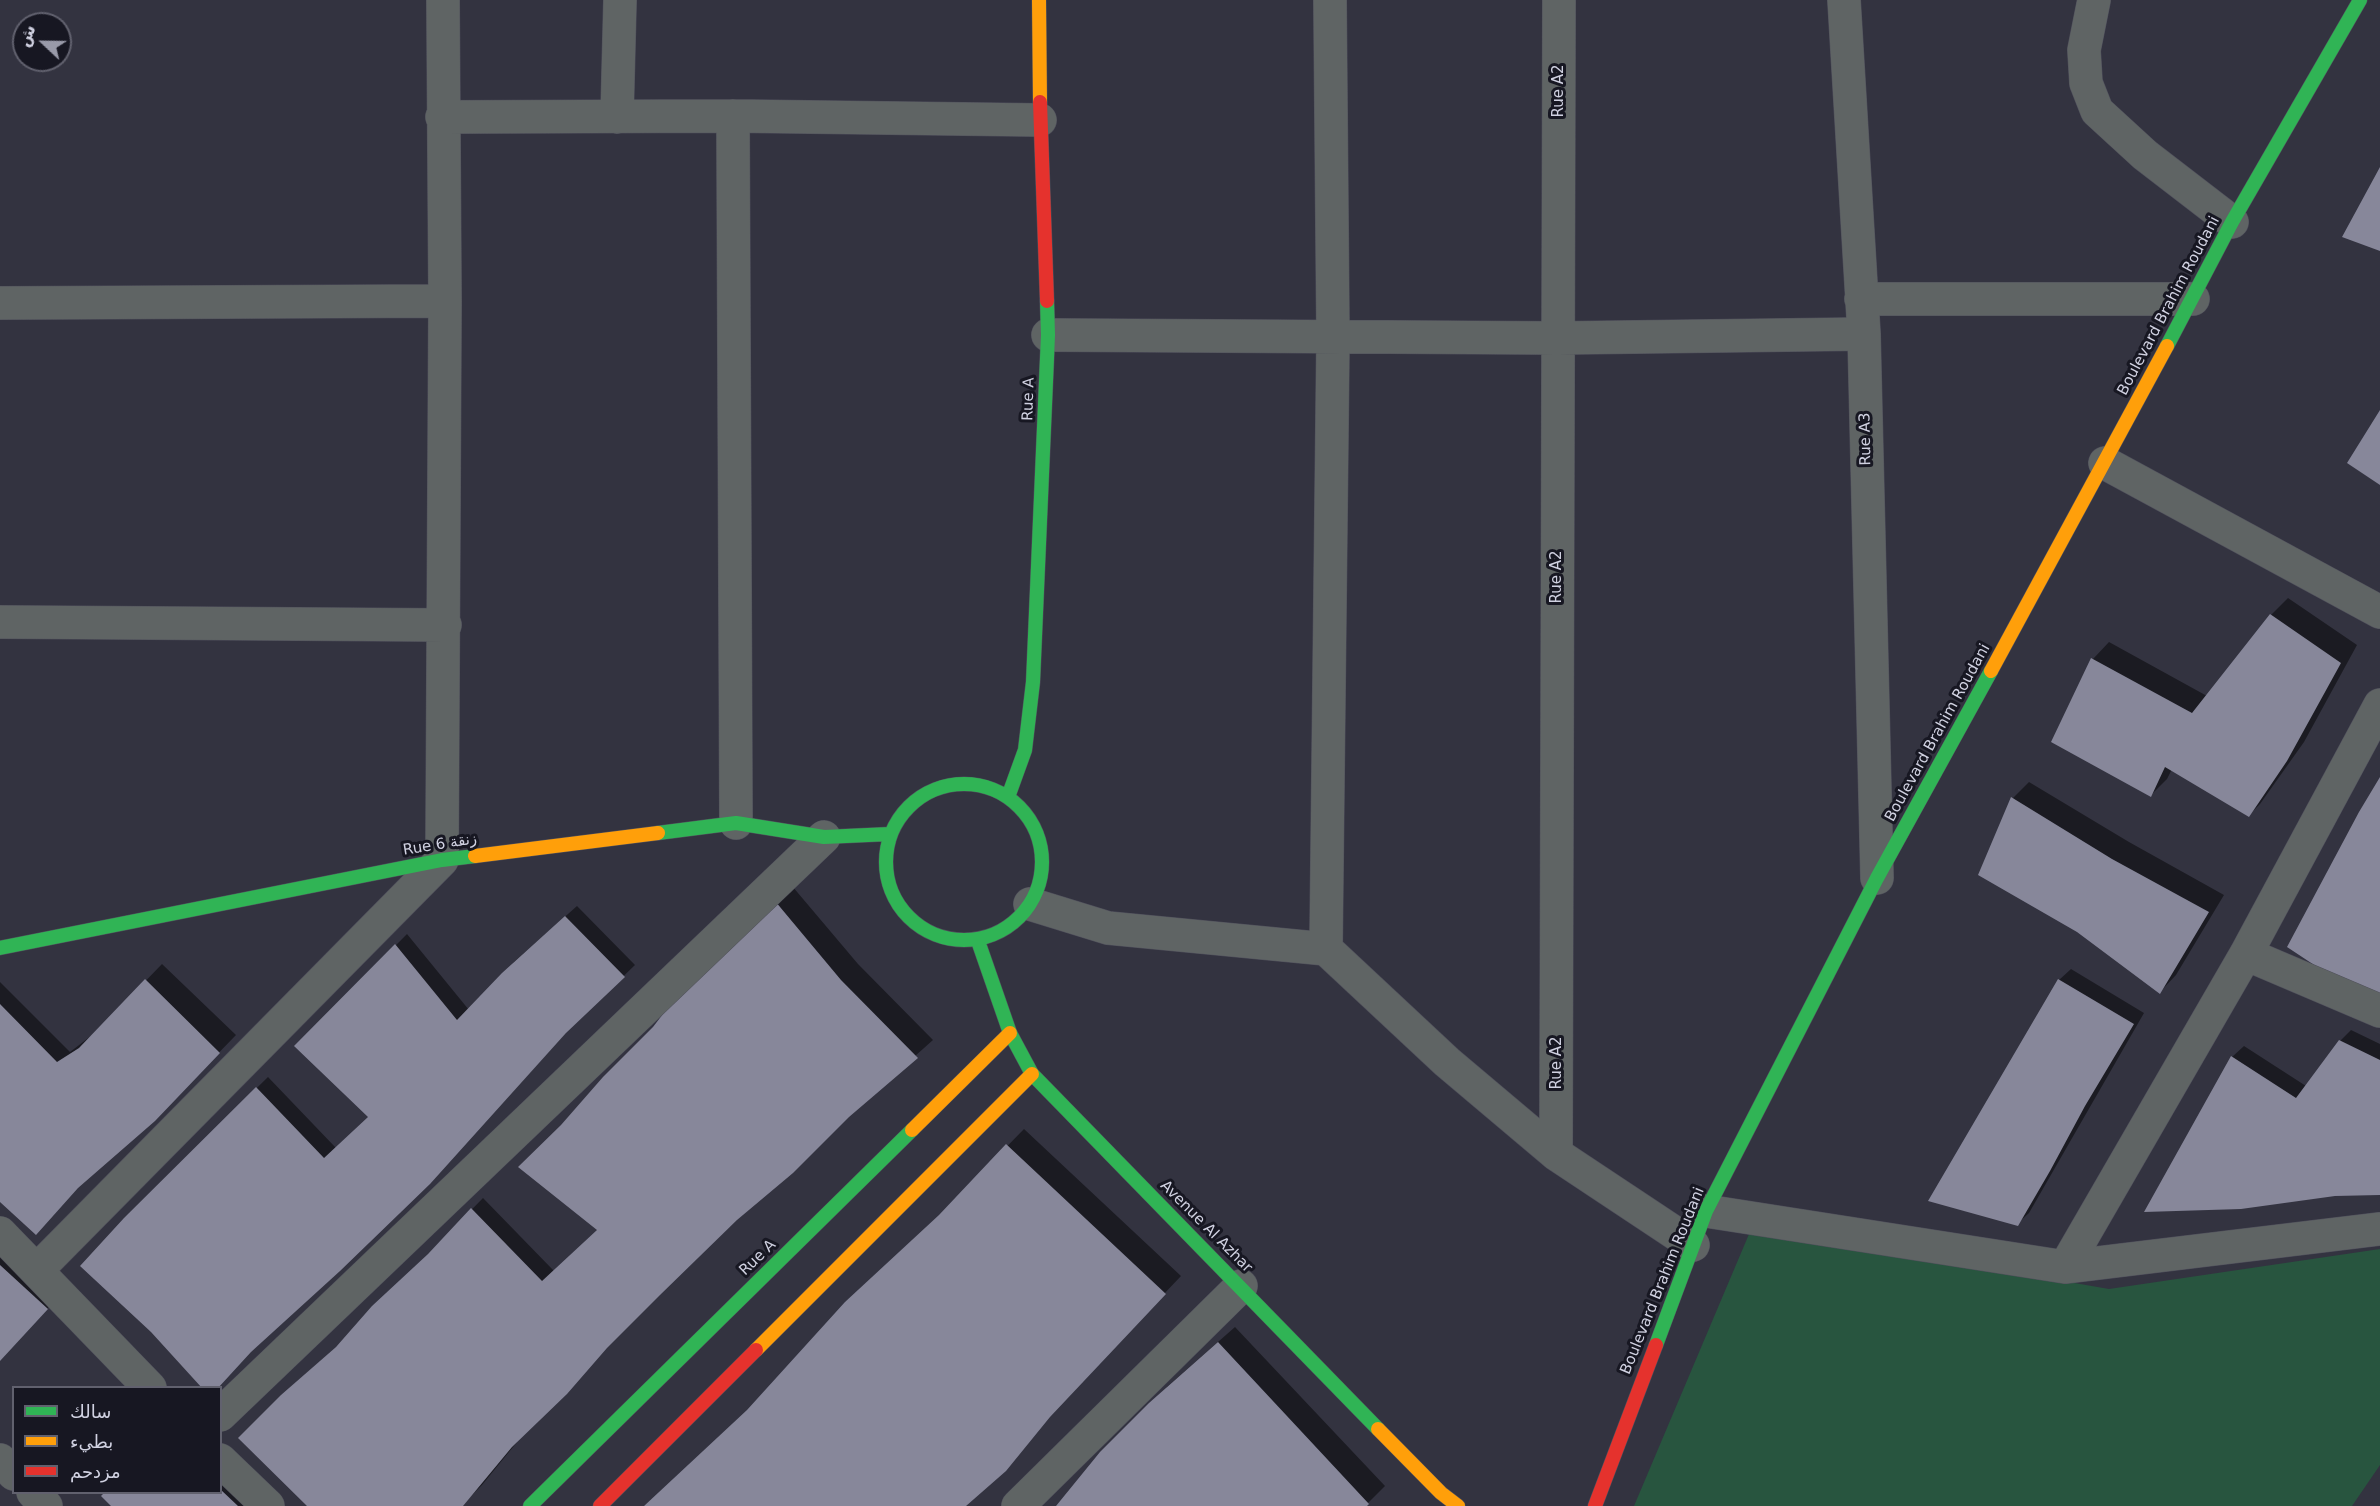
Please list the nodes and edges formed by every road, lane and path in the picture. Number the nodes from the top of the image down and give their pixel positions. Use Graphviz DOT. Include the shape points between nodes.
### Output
graph roads {
  1 [pos="442,0"];
  2 [pos="620,0"];
  3 [pos="1039,0"];
  4 [pos="1330,0"];
  5 [pos="1559,0"];
  6 [pos="1844,0"];
  7 [pos="2094,0"];
  8 [pos="2360,0"];
  9 [pos="733,116"];
  10 [pos="442,117"];
  11 [pos="617,117"];
  12 [pos="1040,120"];
  13 [pos="2232,222"];
  14 [pos="1861,299"];
  15 [pos="2193,299"];
  16 [pos="445,301"];
  17 [pos="0,303"];
  18 [pos="1864,334"];
  19 [pos="1048,335"];
  20 [pos="1333,337"];
  21 [pos="1558,338"];
  22 [pos="2105,463"];
  23 [pos="2380,612"];
  24 [pos="0,622"];
  25 [pos="444,625"];
  26 [pos="2380,705"];
  27 [pos="1008,797"];
  28 [pos="736,823"];
  29 [pos="890,834"];
  30 [pos="824,837"];
  31 [pos="442,860"];
  32 [pos="1877,878"];
  33 [pos="1030,904"];
  34 [pos="978,941"];
  35 [pos="0,948"];
  36 [pos="1326,950"];
  37 [pos="2246,954"];
  38 [pos="2380,1011"];
  39 [pos="1010,1033"];
  40 [pos="1032,1074"];
  41 [pos="1556,1154"];
  42 [pos="1706,1211"];
  43 [pos="2380,1229"];
  44 [pos="0,1233"];
  45 [pos="1693,1245"];
  46 [pos="2065,1267"];
  47 [pos="37,1270"];
  48 [pos="1241,1286"];
  49 [pos="662,1375"];
  50 [pos="148,1386"];
  51 [pos="676,1388"];
  52 [pos="222,1413"];
  53 [pos="0,1460"];
  54 [pos="222,1462"];
  55 [pos="12,1472"];
  56 [pos="35,1494"];
  57 [pos="1442,1502"];
  58 [pos="46,1506"];
  59 [pos="268,1506"];
  60 [pos="530,1506"];
  61 [pos="600,1506"];
  62 [pos="1017,1506"];
  63 [pos="1595,1506"];
  1 -- 10 [label="street"];
  2 -- 11 [label="street"];
  3 -- 12 [label="street, Rue A"];
  4 -- 20 [label="street"];
  5 -- 21 [label="street, Rue A2"];
  6 -- 14 [label="street, Rue A3"];
  7 -- 13 [label="street" via="2084,50 2086,83 2097,111 2145,155"];
  8 -- 13 [label="street, Boulevard Brahim Roudani"];
  9 -- 11 [label="street"];
  9 -- 12 [label="street"];
  9 -- 28 [label="street"];
  10 -- 11 [label="street"];
  10 -- 16 [label="street"];
  12 -- 19 [label="street, Rue A"];
  13 -- 15 [label="street, Boulevard Brahim Roudani"];
  14 -- 15 [label="street"];
  14 -- 18 [label="street, Rue A3"];
  15 -- 22 [label="street, Boulevard Brahim Roudani"];
  16 -- 17 [label="street"];
  16 -- 25 [label="street"];
  18 -- 21 [label="street"];
  18 -- 32 [label="street, Rue A3"];
  19 -- 20 [label="street"];
  19 -- 27 [label="street, Rue A" via="1033,682 1025,750"];
  20 -- 21 [label="street"];
  20 -- 36 [label="street"];
  21 -- 41 [label="street, Rue A2"];
  22 -- 23 [label="street"];
  22 -- 32 [label="street, Boulevard Brahim Roudani"];
  24 -- 25 [label="street"];
  25 -- 31 [label="street"];
  26 -- 37 [label="street"];
  27 -- 29 [label="street" via="987,787 964,783 940,787 919,797 902,813"];
  27 -- 33 [label="street" via="1026,813 1038,834 1043,858 1040,882"];
  28 -- 30 [label="street, Rue 6 زنقة"];
  28 -- 31 [label="street, Rue 6 زنقة"];
  29 -- 30 [label="street, Rue 6 زنقة"];
  29 -- 34 [label="street" via="885,861 889,888 903,913 924,931 950,941"];
  30 -- 52 [label="street"];
  31 -- 35 [label="street, Rue 6 زنقة"];
  31 -- 47 [label="street"];
  32 -- 42 [label="street, Boulevard Brahim Roudani"];
  33 -- 34 [label="street" via="1016,922"];
  33 -- 36 [label="street" via="1108,928"];
  34 -- 39 [label="street, Avenue Al Azhar"];
  36 -- 41 [label="street" via="1447,1062"];
  37 -- 38 [label="street"];
  37 -- 46 [label="street"];
  39 -- 40 [label="street, Avenue Al Azhar"];
  39 -- 49 [label="street, Rue A"];
  40 -- 48 [label="street, Avenue Al Azhar"];
  40 -- 61 [label="street" via="695,1404"];
  41 -- 45 [label="street"];
  42 -- 45 [label="street, Boulevard Brahim Roudani"];
  42 -- 46 [label="street"];
  43 -- 46 [label="street"];
  44 -- 47 [label="street"];
  45 -- 63 [label="street, Boulevard Brahim Roudani"];
  47 -- 50 [label="street"];
  48 -- 57 [label="street, Avenue Al Azhar"];
  48 -- 62 [label="street"];
  49 -- 51 [label="street"];
  49 -- 60 [label="street, Rue A"];
  53 -- 55 [label="street"];
  54 -- 59 [label="street"];
  56 -- 58 [label="street"];
}
